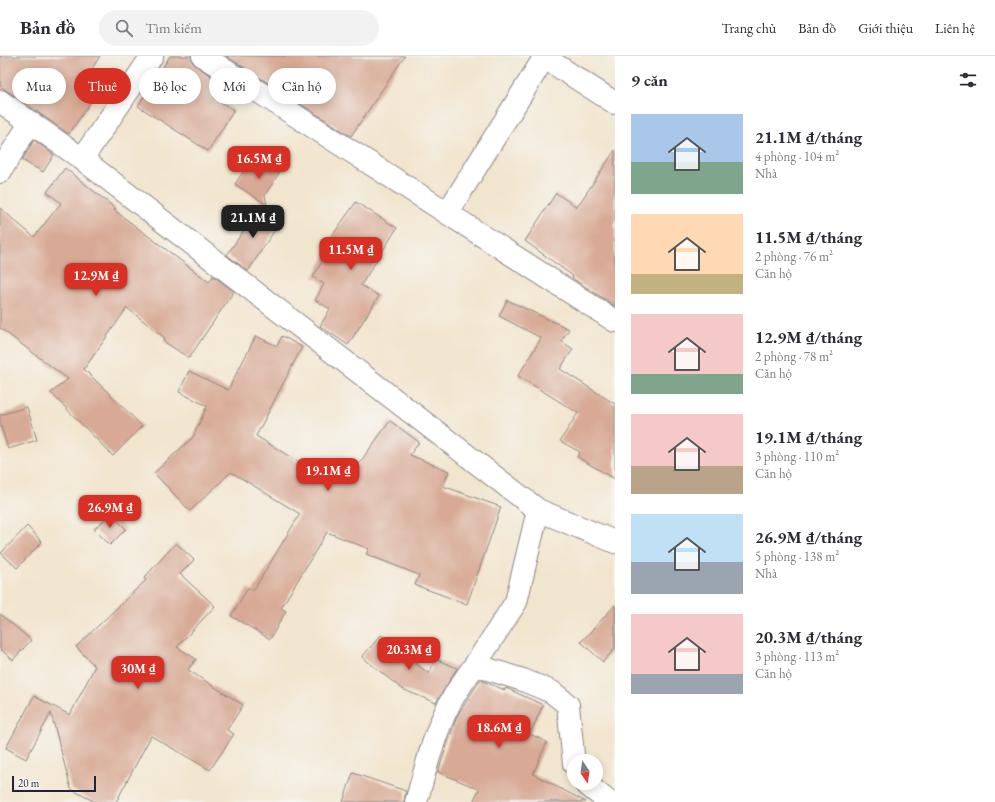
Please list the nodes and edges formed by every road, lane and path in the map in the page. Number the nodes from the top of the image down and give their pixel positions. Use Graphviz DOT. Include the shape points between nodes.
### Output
graph roads {
  1 [pos="152,56"];
  2 [pos="203,56"];
  3 [pos="543,57"];
  4 [pos="0,101"];
  5 [pos="615,104"];
  6 [pos="30,123"];
  7 [pos="82,159"];
  8 [pos="0,172"];
  9 [pos="448,212"];
  10 [pos="615,321"];
  11 [pos="538,510"];
  12 [pos="615,542"];
  13 [pos="475,665"];
  14 [pos="573,754"];
  15 [pos="594,790"];
  16 [pos="416,802"];
  17 [pos="609,802"];
  1 -- 7 [label="street"];
  2 -- 9 [label="street"];
  3 -- 5 [label="street"];
  3 -- 9 [label="street"];
  4 -- 6 [label="street"];
  6 -- 7 [label="street"];
  6 -- 8 [label="street"];
  7 -- 11 [label="street"];
  9 -- 10 [label="street"];
  11 -- 12 [label="street"];
  11 -- 13 [label="street" via="516,602"];
  13 -- 14 [label="street" via="552,692 568,705"];
  13 -- 16 [label="street" via="445,712"];
  15 -- 17 [label="street"];
}
